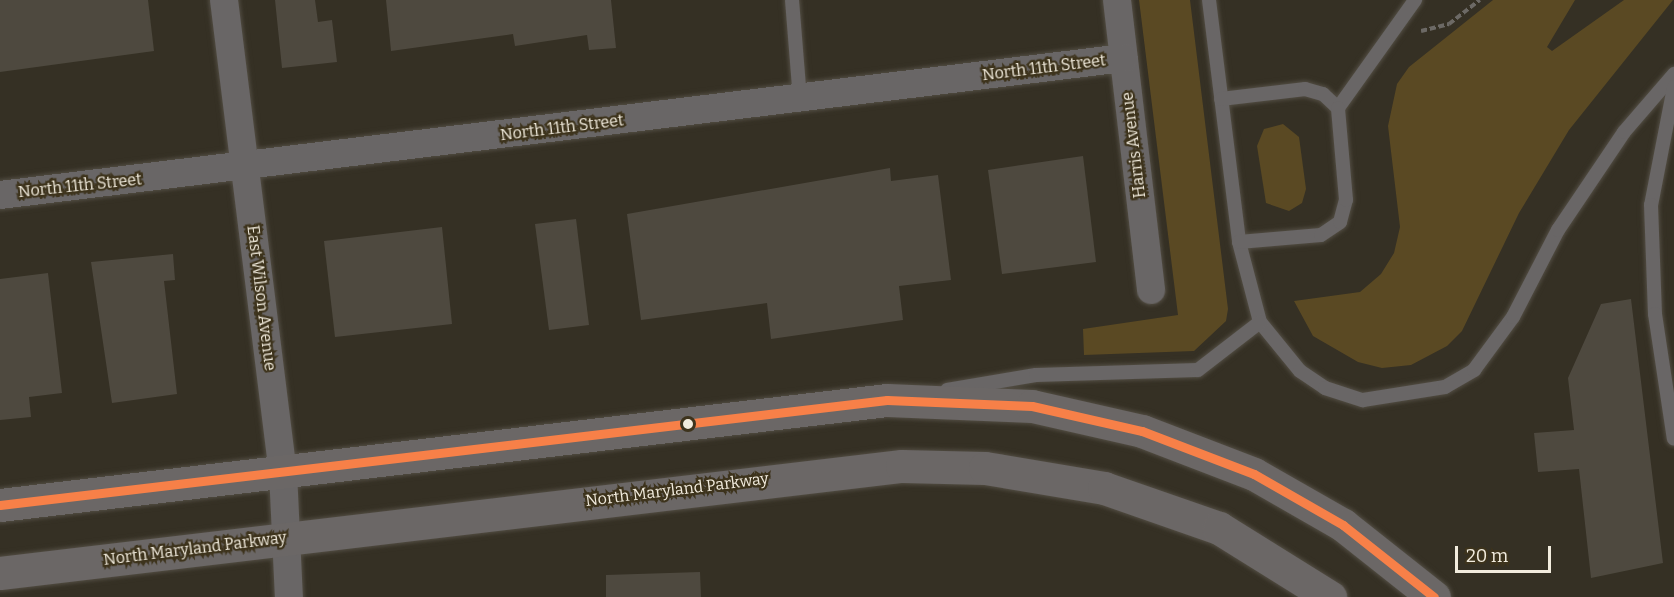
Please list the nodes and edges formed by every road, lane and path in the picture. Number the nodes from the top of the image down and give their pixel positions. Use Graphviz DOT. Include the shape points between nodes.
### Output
graph roads {
  1 [pos="224,0"];
  2 [pos="792,0"];
  3 [pos="1117,0"];
  4 [pos="1209,0"];
  5 [pos="1415,0"];
  6 [pos="1480,0"];
  7 [pos="1392,39"];
  8 [pos="1124,58"];
  9 [pos="1674,74"];
  10 [pos="1674,87"];
  11 [pos="800,99"];
  12 [pos="1221,99"];
  13 [pos="1338,108"];
  14 [pos="245,168"];
  15 [pos="0,195"];
  16 [pos="1239,242"];
  17 [pos="1151,290"];
  18 [pos="1260,322"];
  19 [pos="887,399"];
  20 [pos="1672,407"];
  21 [pos="1674,439"];
  22 [pos="283,471"];
  23 [pos="0,505"];
  24 [pos="283,538"];
  25 [pos="0,573"];
  26 [pos="289,597"];
  27 [pos="1330,597"];
  28 [pos="1434,597"];
  1 -- 14 [label="street, East Wilson Avenue"];
  2 -- 11 [label="lane"];
  3 -- 8 [label="street, Harris Avenue"];
  4 -- 12 [label="lane"];
  5 -- 7 [label="lane"];
  6 -- 7 [label="path" via="1449,24"];
  7 -- 13 [label="lane"];
  8 -- 11 [label="street, North 11th Street"];
  8 -- 17 [label="street, Harris Avenue"];
  9 -- 18 [label="lane" via="1624,132 1571,210 1513,317 1474,370 1445,387 1363,400 1325,388 1300,371"];
  10 -- 20 [label="lane" via="1651,205 1655,314"];
  11 -- 14 [label="street, North 11th Street"];
  12 -- 13 [label="lane" via="1305,89 1323,94"];
  12 -- 16 [label="lane"];
  13 -- 16 [label="lane" via="1346,200 1340,222 1321,236"];
  14 -- 15 [label="street, North 11th Street"];
  14 -- 22 [label="street, East Wilson Avenue"];
  16 -- 18 [label="lane"];
  18 -- 19 [label="lane" via="1198,370 1036,375"];
  19 -- 22 [label="main road"];
  19 -- 28 [label="main road" via="1032,406 1142,431 1264,479 1343,525"];
  20 -- 21 [label="lane"];
  22 -- 23 [label="main road"];
  22 -- 24 [label="street, East Wilson Avenue"];
  24 -- 25 [label="main road, North Maryland Parkway"];
  24 -- 26 [label="street, East Wilson Avenue"];
  24 -- 27 [label="main road, North Maryland Parkway" via="781,477 902,466 985,468 1104,488 1219,528"];
}
